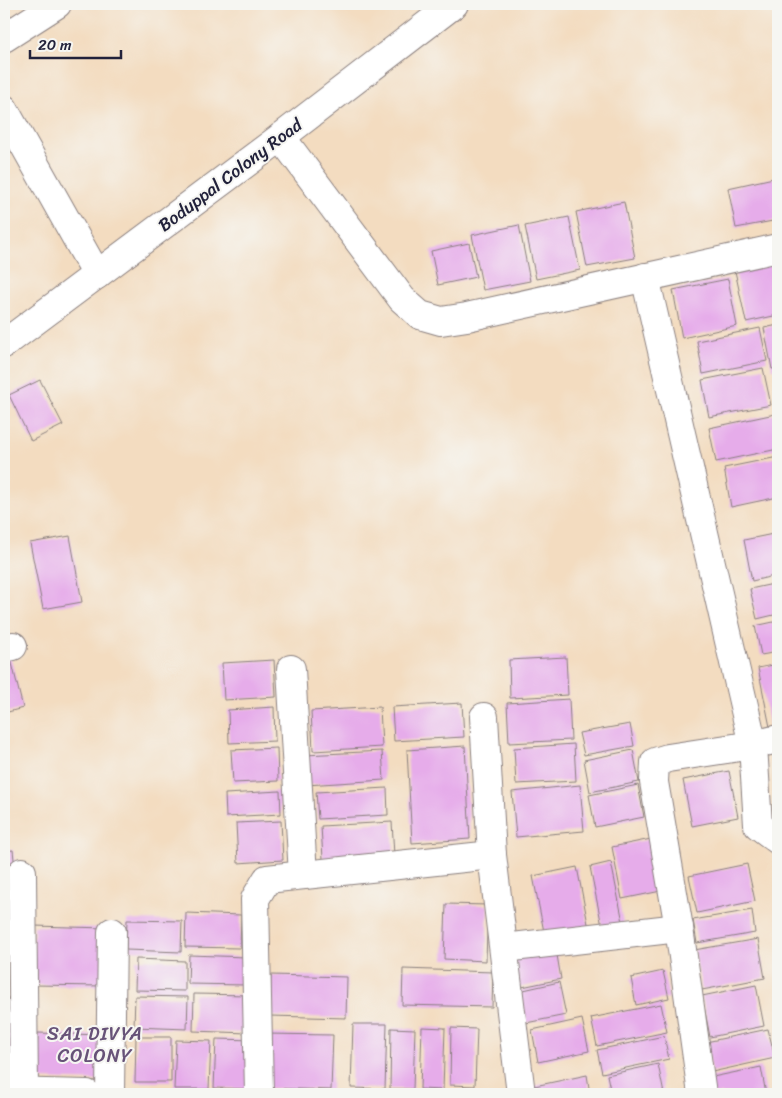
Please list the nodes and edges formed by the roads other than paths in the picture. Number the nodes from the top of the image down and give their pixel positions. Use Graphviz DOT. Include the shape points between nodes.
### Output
graph roads {
  1 [pos="57,4"];
  2 [pos="454,4"];
  3 [pos="4,38"];
  4 [pos="4,108"];
  5 [pos="281,137"];
  6 [pos="778,248"];
  7 [pos="97,275"];
  8 [pos="645,277"];
  9 [pos="4,344"];
  10 [pos="291,668"];
  11 [pos="484,717"];
  12 [pos="766,742"];
  13 [pos="778,840"];
  14 [pos="492,855"];
  15 [pos="22,872"];
  16 [pos="303,874"];
  17 [pos="679,928"];
  18 [pos="112,932"];
  19 [pos="13,937"];
  20 [pos="504,948"];
  21 [pos="14,1092"];
  22 [pos="87,1094"];
  23 [pos="110,1094"];
  24 [pos="259,1094"];
  25 [pos="522,1094"];
  26 [pos="702,1094"];
  1 -- 3 [label="street"];
  2 -- 5 [label="street, Boduppal Colony Road"];
  4 -- 7 [label="street"];
  5 -- 7 [label="street, Boduppal Colony Road"];
  5 -- 8 [label="street" via="402,299 420,316 442,321 467,317"];
  6 -- 8 [label="street"];
  7 -- 9 [label="street, Boduppal Colony Road"];
  8 -- 12 [label="street"];
  10 -- 16 [label="street"];
  11 -- 14 [label="street"];
  12 -- 13 [label="street" via="758,825"];
  12 -- 17 [label="street" via="655,762 654,782"];
  14 -- 16 [label="street"];
  14 -- 20 [label="street"];
  15 -- 19 [label="street"];
  16 -- 24 [label="street" via="267,879 255,899"];
  17 -- 20 [label="street"];
  17 -- 26 [label="street"];
  18 -- 23 [label="street"];
  19 -- 21 [label="street"];
  20 -- 25 [label="street"];
  21 -- 22 [label="street"];
}
